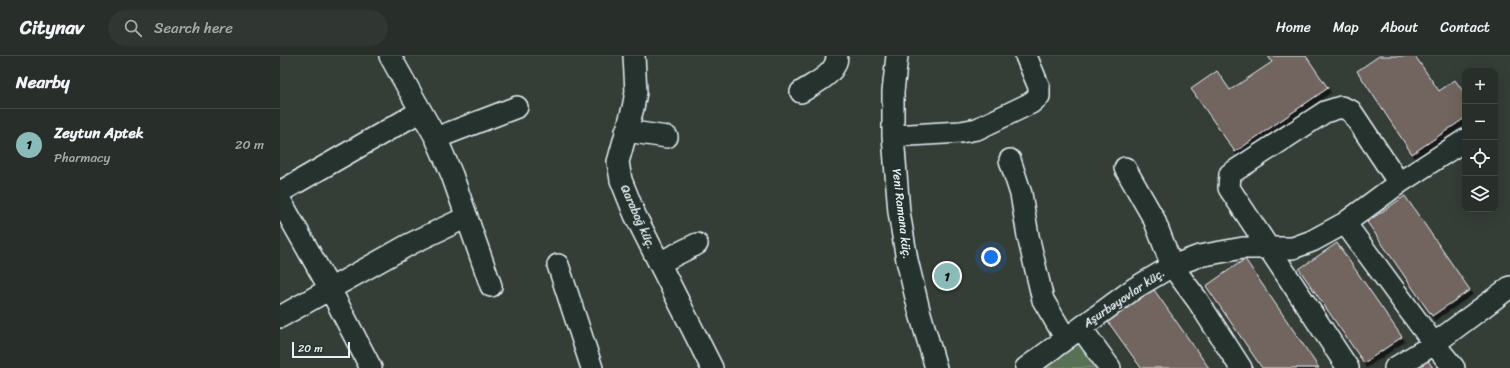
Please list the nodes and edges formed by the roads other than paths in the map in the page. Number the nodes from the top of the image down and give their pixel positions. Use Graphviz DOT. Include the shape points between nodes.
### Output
graph roads {
  1 [pos="390,56"];
  2 [pos="634,56"];
  3 [pos="837,56"];
  4 [pos="897,56"];
  5 [pos="1026,56"];
  6 [pos="801,92"];
  7 [pos="517,107"];
  8 [pos="421,111"];
  9 [pos="626,131"];
  10 [pos="893,136"];
  11 [pos="668,137"];
  12 [pos="436,138"];
  13 [pos="1462,142"];
  14 [pos="1010,160"];
  15 [pos="1125,168"];
  16 [pos="1399,183"];
  17 [pos="280,192"];
  18 [pos="280,200"];
  19 [pos="467,217"];
  20 [pos="1345,223"];
  21 [pos="697,244"];
  22 [pos="1269,249"];
  23 [pos="659,263"];
  24 [pos="558,264"];
  25 [pos="1172,266"];
  26 [pos="491,286"];
  27 [pos="1510,287"];
  28 [pos="330,289"];
  29 [pos="280,317"];
  30 [pos="1073,334"];
  31 [pos="1434,344"];
  32 [pos="371,368"];
  33 [pos="592,368"];
  34 [pos="712,368"];
  35 [pos="936,368"];
  36 [pos="1026,368"];
  37 [pos="1110,368"];
  38 [pos="1241,368"];
  39 [pos="1348,368"];
  40 [pos="1395,368"];
  41 [pos="1454,368"];
  1 -- 8 [label="street"];
  2 -- 9 [label="street, Qarabağ küç." via="636,92 634,108"];
  3 -- 6 [label="street" via="832,72"];
  4 -- 10 [label="street, Yeni Ramana küç."];
  5 -- 10 [label="street" via="1039,87 1039,96 1031,103 977,129"];
  7 -- 12 [label="street"];
  8 -- 12 [label="street"];
  8 -- 17 [label="street"];
  9 -- 11 [label="street"];
  9 -- 23 [label="street, Qarabağ küç." via="618,162 621,180"];
  10 -- 35 [label="street, Yeni Ramana küç." via="907,260"];
  12 -- 19 [label="street"];
  13 -- 16 [label="street, Aşurbəyovlar küç."];
  14 -- 30 [label="street" via="1021,194 1043,300"];
  15 -- 25 [label="street" via="1154,219"];
  16 -- 20 [label="street, Aşurbəyovlar küç."];
  16 -- 22 [label="street" via="1351,111 1340,107 1325,112 1230,174 1229,188"];
  18 -- 28 [label="street"];
  19 -- 26 [label="street"];
  19 -- 28 [label="street" via="410,244"];
  20 -- 22 [label="street, Aşurbəyovlar küç." via="1293,248"];
  20 -- 31 [label="street"];
  21 -- 23 [label="street"];
  22 -- 25 [label="street, Aşurbəyovlar küç." via="1243,248 1199,256"];
  22 -- 39 [label="street"];
  23 -- 34 [label="street, Qarabağ küç."];
  24 -- 33 [label="street"];
  25 -- 30 [label="street, Aşurbəyovlar küç." via="1135,288"];
  25 -- 38 [label="street"];
  27 -- 31 [label="street"];
  28 -- 29 [label="street"];
  28 -- 32 [label="street"];
  30 -- 36 [label="street, Aşurbəyovlar küç."];
  30 -- 37 [label="street"];
  31 -- 40 [label="street"];
  31 -- 41 [label="street"];
}
